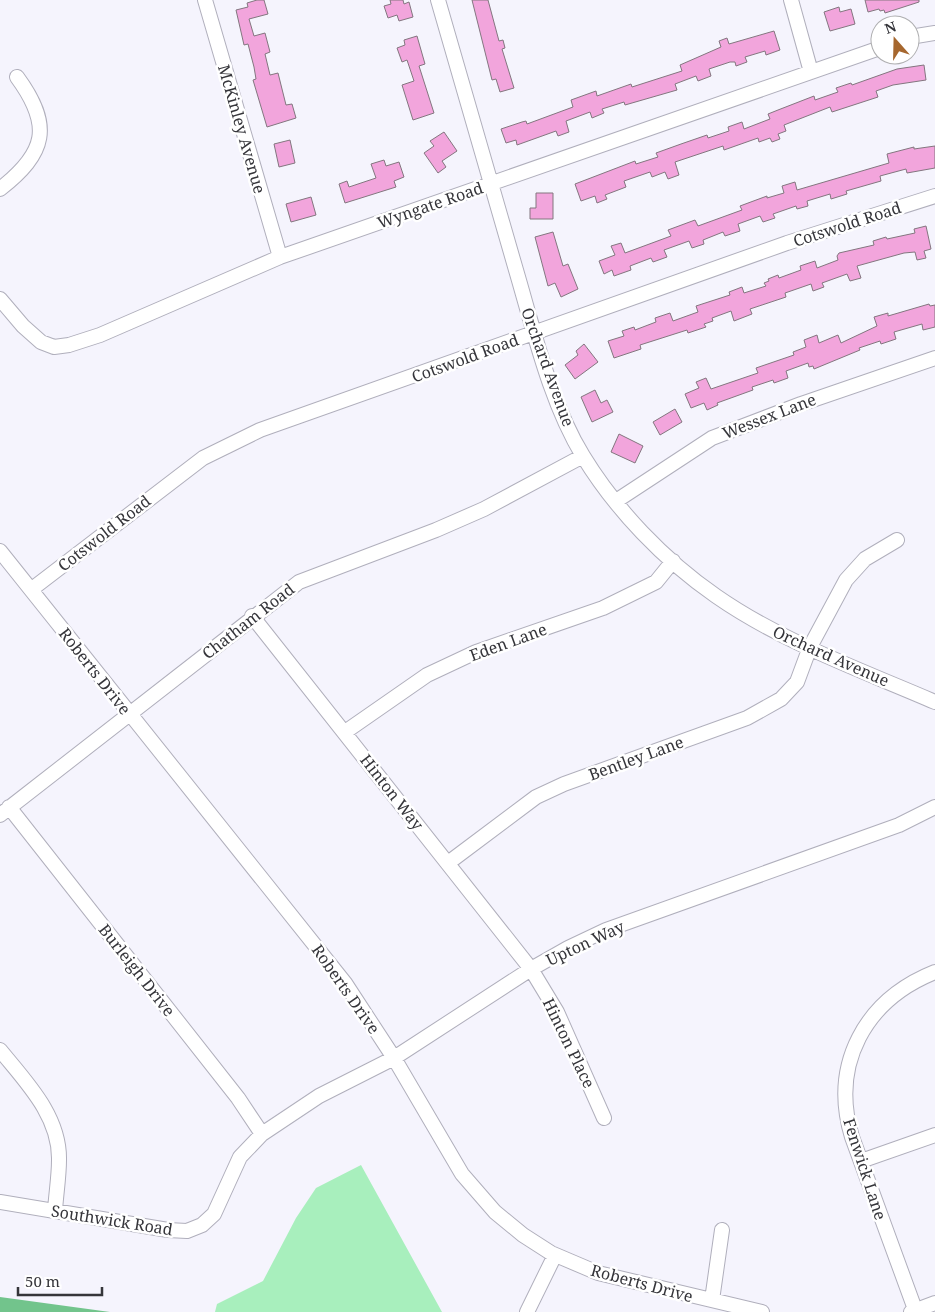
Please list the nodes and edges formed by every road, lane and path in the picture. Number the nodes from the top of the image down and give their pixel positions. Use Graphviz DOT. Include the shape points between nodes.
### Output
graph roads {
  1 [pos="206,0"];
  2 [pos="438,0"];
  3 [pos="791,0"];
  4 [pos="935,33"];
  5 [pos="920,36"];
  6 [pos="870,52"];
  7 [pos="812,72"];
  8 [pos="17,77"];
  9 [pos="491,184"];
  10 [pos="0,189"];
  11 [pos="935,196"];
  12 [pos="280,257"];
  13 [pos="0,299"];
  14 [pos="534,333"];
  15 [pos="935,358"];
  16 [pos="583,456"];
  17 [pos="616,501"];
  18 [pos="897,540"];
  19 [pos="0,551"];
  20 [pos="673,561"];
  21 [pos="32,589"];
  22 [pos="252,616"];
  23 [pos="810,646"];
  24 [pos="935,702"];
  25 [pos="129,714"];
  26 [pos="345,732"];
  27 [pos="935,807"];
  28 [pos="5,811"];
  29 [pos="448,863"];
  30 [pos="531,969"];
  31 [pos="935,972"];
  32 [pos="0,1050"];
  33 [pos="394,1058"];
  34 [pos="604,1118"];
  35 [pos="262,1134"];
  36 [pos="935,1135"];
  37 [pos="862,1161"];
  38 [pos="0,1202"];
  39 [pos="55,1210"];
  40 [pos="722,1230"];
  41 [pos="555,1255"];
  42 [pos="712,1300"];
  43 [pos="935,1304"];
  44 [pos="527,1312"];
  45 [pos="762,1312"];
  46 [pos="914,1312"];
  1 -- 12 [label="street, McKinley Avenue"];
  2 -- 9 [label="street, Orchard Avenue"];
  3 -- 7 [label="street"];
  4 -- 5 [label="street"];
  6 -- 7 [label="street, Wyngate Road"];
  7 -- 9 [label="street, Wyngate Road"];
  8 -- 10 [label="street" via="35,106 40,138 34,156"];
  9 -- 12 [label="street, Wyngate Road"];
  9 -- 14 [label="street, Orchard Avenue"];
  11 -- 14 [label="street, Cotswold Road" via="787,243"];
  12 -- 13 [label="street, Wyngate Road" via="100,335 54,347 41,342 23,326"];
  14 -- 16 [label="street, Orchard Avenue" via="555,394"];
  14 -- 21 [label="street, Cotswold Road" via="260,430 203,458"];
  15 -- 17 [label="street, Wessex Lane" via="712,438"];
  16 -- 17 [label="street, Orchard Avenue"];
  16 -- 22 [label="street, Chatham Road" via="444,527 299,582"];
  17 -- 20 [label="street, Orchard Avenue" via="650,541"];
  18 -- 23 [label="street, Bentley Lane" via="865,560 846,580"];
  19 -- 21 [label="street, Roberts Drive"];
  20 -- 23 [label="street, Orchard Avenue" via="714,595 764,627"];
  20 -- 26 [label="street, Eden Lane" via="656,582 604,608 476,652 427,675"];
  21 -- 25 [label="street, Roberts Drive"];
  22 -- 25 [label="street, Chatham Road"];
  22 -- 26 [label="street, Hinton Way"];
  23 -- 24 [label="street, Orchard Avenue"];
  23 -- 29 [label="street, Bentley Lane" via="797,682 781,699 747,718 550,790"];
  25 -- 28 [label="street, Chatham Road"];
  25 -- 33 [label="street, Roberts Drive" via="323,954"];
  26 -- 29 [label="street, Hinton Way"];
  27 -- 30 [label="street, Upton Way" via="899,825 606,930"];
  28 -- 35 [label="street, Burleigh Drive" via="238,1098"];
  29 -- 30 [label="street, Hinton Way"];
  30 -- 33 [label="street, Upton Way"];
  30 -- 34 [label="street, Hinton Place" via="561,1020"];
  31 -- 37 [label="street, Fenwick Lane" via="893,996 869,1021 850,1055 845,1084 846,1115"];
  32 -- 39 [label="street" via="49,1115 56,1134 59,1159"];
  33 -- 35 [label="street, Upton Way" via="319,1096"];
  33 -- 41 [label="street, Roberts Drive" via="462,1174 495,1212"];
  35 -- 39 [label="street, Southwick Road" via="240,1157 214,1214 202,1225 187,1231"];
  36 -- 37 [label="street"];
  37 -- 46 [label="street, Fenwick Lane"];
  38 -- 39 [label="street, Southwick Road"];
  40 -- 42 [label="street"];
  41 -- 42 [label="street, Roberts Drive" via="598,1273"];
  41 -- 44 [label="street"];
  42 -- 45 [label="street, Roberts Drive"];
  43 -- 46 [label="street"];
}
